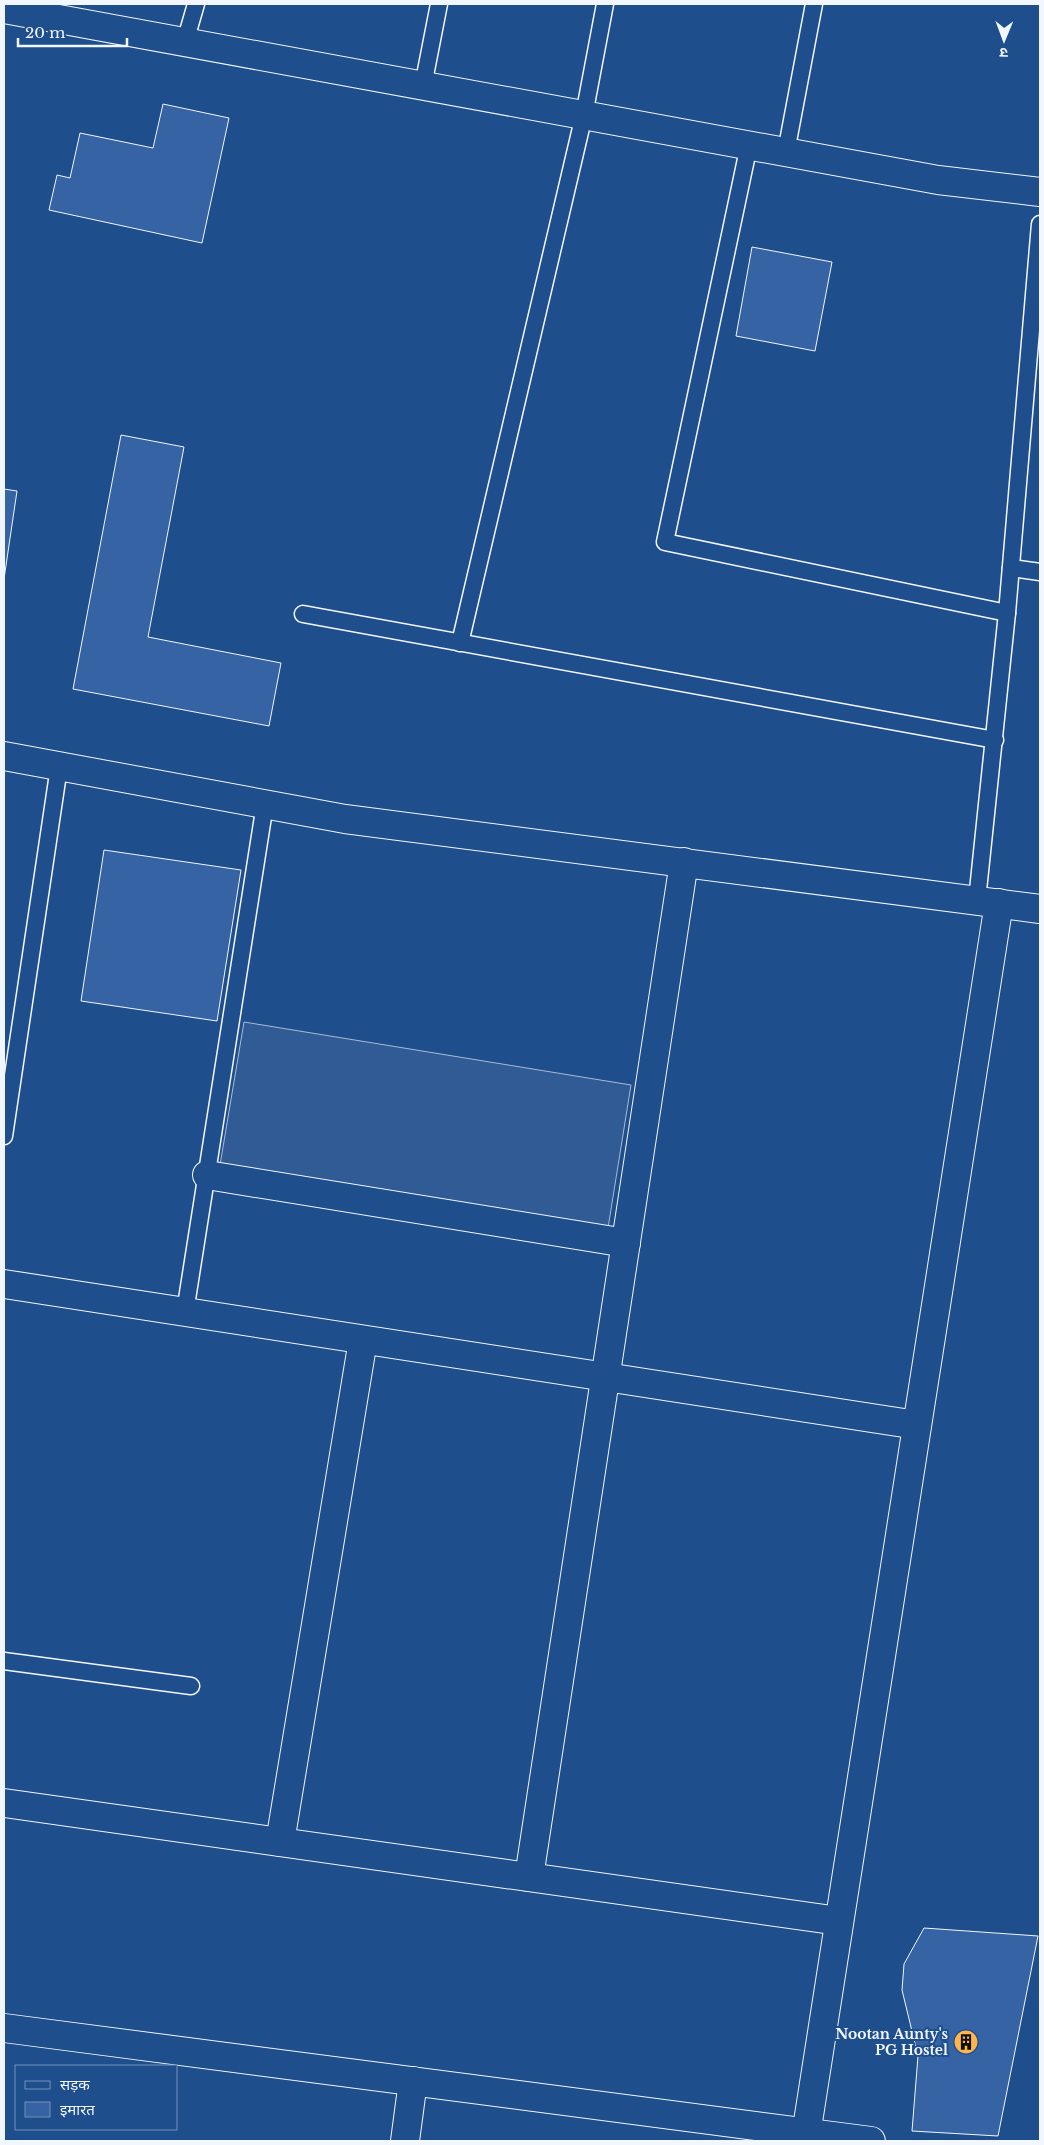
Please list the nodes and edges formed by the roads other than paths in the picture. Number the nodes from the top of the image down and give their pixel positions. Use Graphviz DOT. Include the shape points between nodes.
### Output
graph roads {
  1 [pos="196,4"];
  2 [pos="439,4"];
  3 [pos="605,4"];
  4 [pos="814,4"];
  5 [pos="4,9"];
  6 [pos="185,42"];
  7 [pos="423,86"];
  8 [pos="584,115"];
  9 [pos="749,145"];
  10 [pos="786,152"];
  11 [pos="1040,192"];
  12 [pos="1040,224"];
  13 [pos="1010,568"];
  14 [pos="1040,572"];
  15 [pos="1007,613"];
  16 [pos="303,614"];
  17 [pos="460,643"];
  18 [pos="995,740"];
  19 [pos="4,756"];
  20 [pos="60,766"];
  21 [pos="266,804"];
  22 [pos="684,862"];
  23 [pos="988,902"];
  24 [pos="1040,909"];
  25 [pos="4,1136"];
  26 [pos="207,1175"];
  27 [pos="626,1243"];
  28 [pos="4,1284"];
  29 [pos="185,1312"];
  30 [pos="363,1340"];
  31 [pos="605,1377"];
  32 [pos="917,1425"];
  33 [pos="4,1661"];
  34 [pos="191,1686"];
  35 [pos="4,1803"];
  36 [pos="280,1842"];
  37 [pos="529,1877"];
  38 [pos="839,1921"];
  39 [pos="4,2028"];
  40 [pos="413,2082"];
  41 [pos="805,2137"];
  42 [pos="405,2141"];
  43 [pos="871,2141"];
  1 -- 6 [label="lane"];
  2 -- 7 [label="lane"];
  3 -- 8 [label="lane"];
  4 -- 10 [label="lane"];
  5 -- 6 [label="street"];
  6 -- 7 [label="street"];
  7 -- 8 [label="street"];
  8 -- 9 [label="street"];
  8 -- 17 [label="lane"];
  9 -- 10 [label="street"];
  9 -- 15 [label="lane" via="664,542"];
  10 -- 11 [label="street" via="938,180"];
  12 -- 13 [label="lane"];
  13 -- 14 [label="lane"];
  13 -- 15 [label="lane"];
  15 -- 18 [label="lane"];
  16 -- 17 [label="lane"];
  17 -- 18 [label="lane"];
  18 -- 23 [label="lane"];
  19 -- 20 [label="street"];
  20 -- 21 [label="street"];
  20 -- 25 [label="lane"];
  21 -- 22 [label="street" via="344,819"];
  21 -- 26 [label="lane"];
  22 -- 23 [label="street"];
  22 -- 27 [label="street"];
  23 -- 24 [label="street"];
  23 -- 32 [label="street"];
  26 -- 27 [label="street"];
  26 -- 29 [label="lane"];
  27 -- 31 [label="street"];
  28 -- 29 [label="street"];
  29 -- 30 [label="street"];
  30 -- 31 [label="street"];
  30 -- 36 [label="street"];
  31 -- 32 [label="street"];
  31 -- 37 [label="street"];
  32 -- 38 [label="street"];
  33 -- 34 [label="lane"];
  35 -- 36 [label="street"];
  36 -- 37 [label="street"];
  37 -- 38 [label="street"];
  38 -- 41 [label="street"];
  39 -- 40 [label="street"];
  40 -- 41 [label="street"];
  40 -- 42 [label="street"];
  41 -- 43 [label="street"];
}
